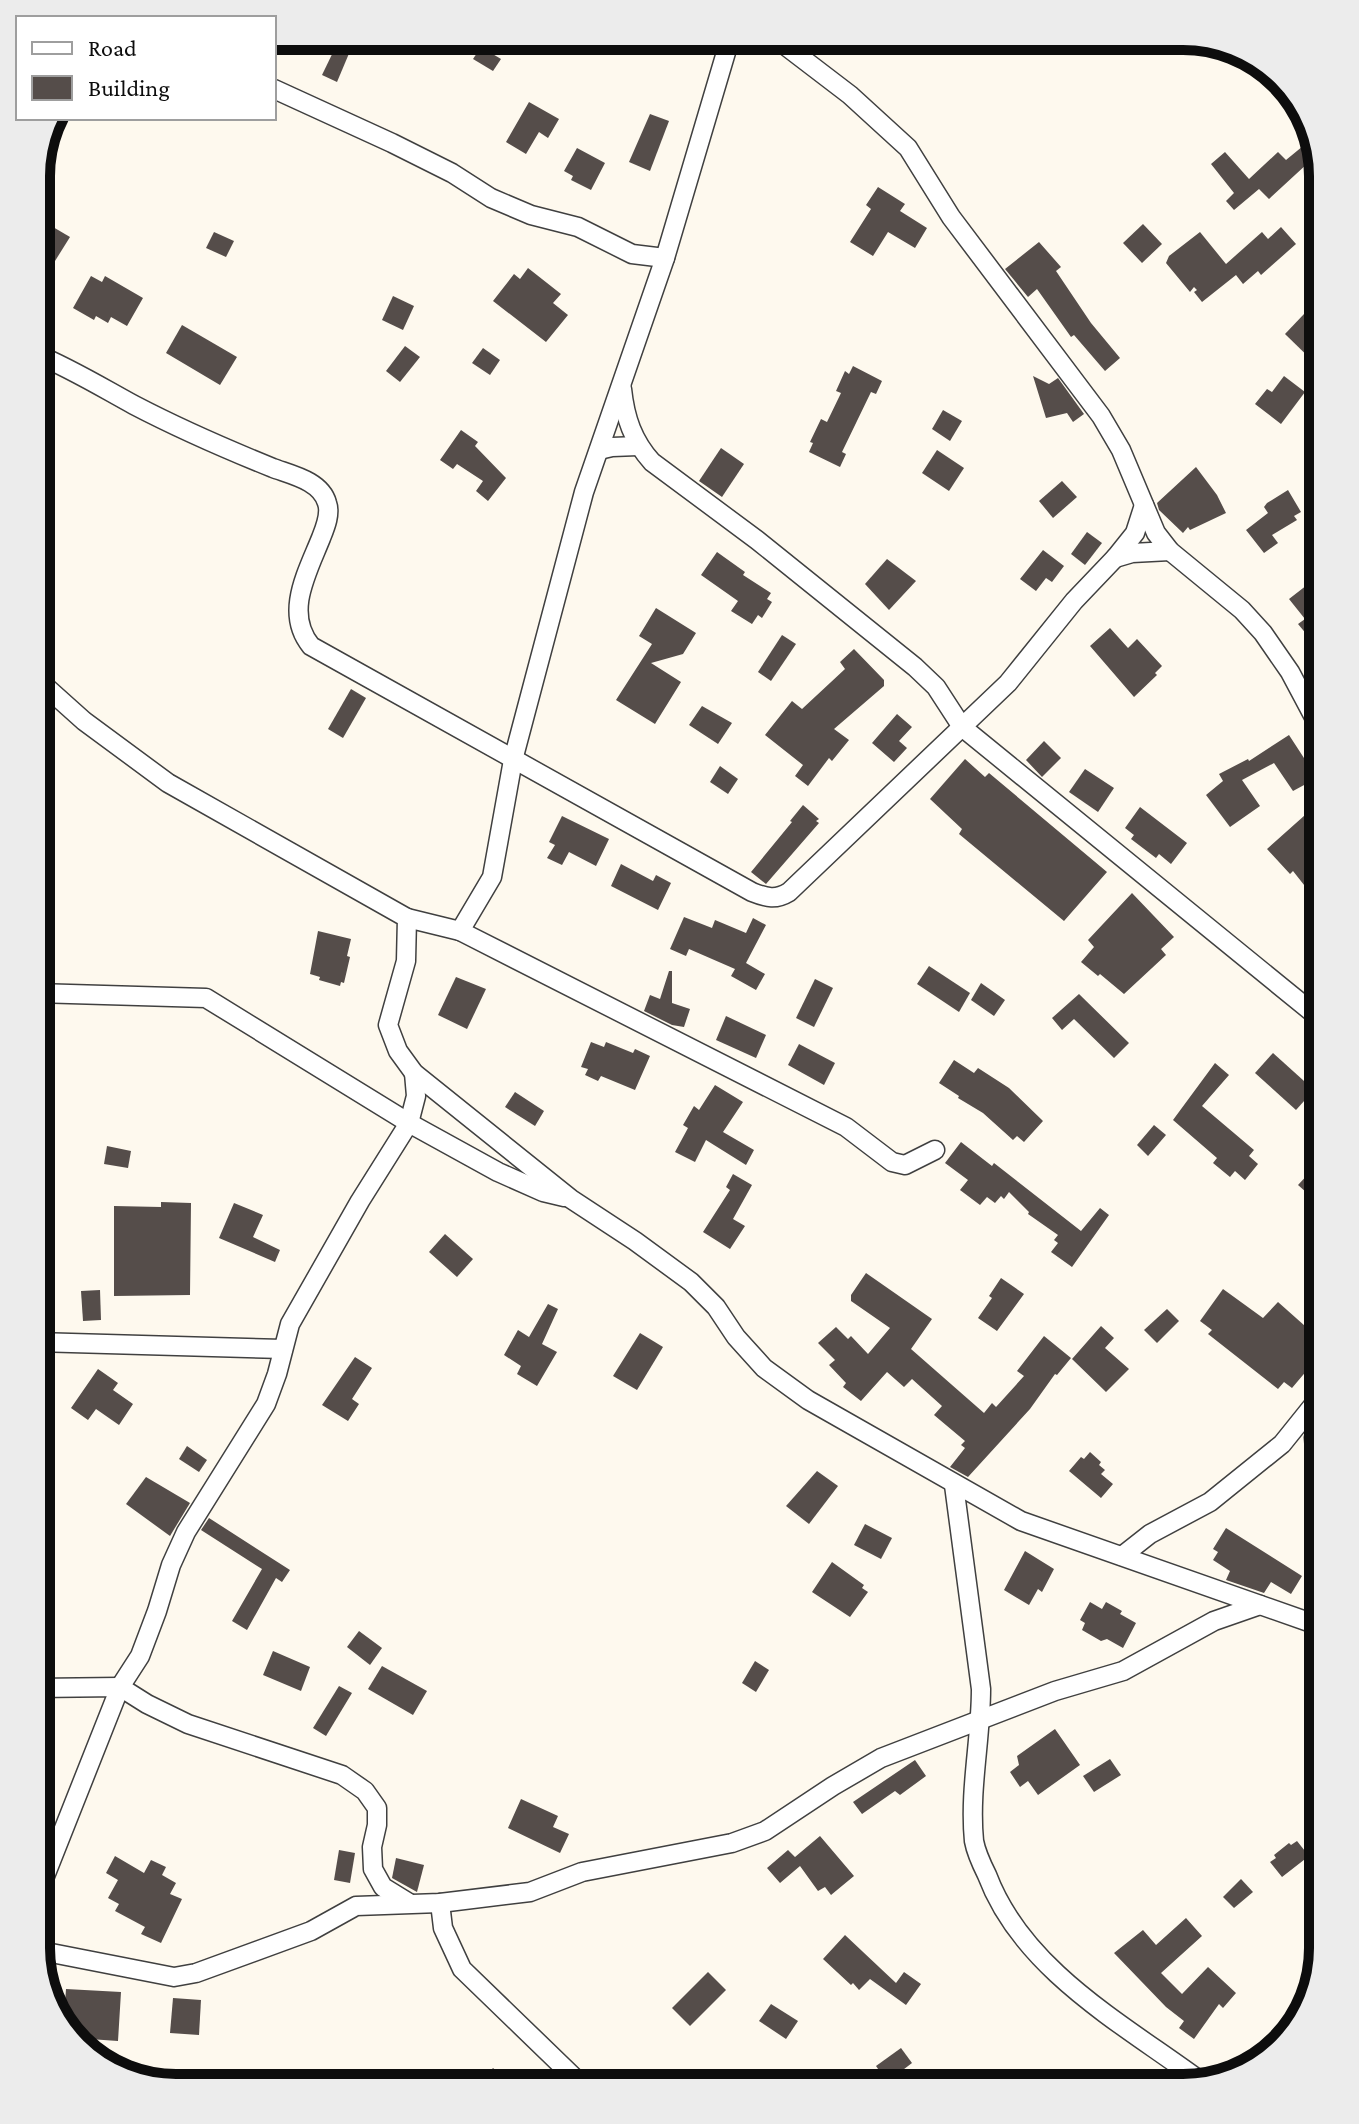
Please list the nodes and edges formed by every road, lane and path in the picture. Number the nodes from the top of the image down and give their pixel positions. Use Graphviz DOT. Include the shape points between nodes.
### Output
graph roads {
  1 [pos="730,50"];
  2 [pos="791,50"];
  3 [pos="276,90"];
  4 [pos="632,254"];
  5 [pos="665,258"];
  6 [pos="653,290"];
  7 [pos="50,361"];
  8 [pos="621,384"];
  9 [pos="638,446"];
  10 [pos="599,450"];
  11 [pos="1144,505"];
  12 [pos="1170,551"];
  13 [pos="1115,558"];
  14 [pos="50,691"];
  15 [pos="1309,708"];
  16 [pos="962,727"];
  17 [pos="513,760"];
  18 [pos="543,777"];
  19 [pos="507,790"];
  20 [pos="407,918"];
  21 [pos="460,931"];
  22 [pos="50,993"];
  23 [pos="1309,1010"];
  24 [pos="414,1073"];
  25 [pos="409,1123"];
  26 [pos="935,1150"];
  27 [pos="571,1199"];
  28 [pos="50,1342"];
  29 [pos="283,1349"];
  30 [pos="1309,1410"];
  31 [pos="1309,1438"];
  32 [pos="1282,1444"];
  33 [pos="954,1485"];
  34 [pos="1122,1556"];
  35 [pos="1260,1605"];
  36 [pos="1309,1622"];
  37 [pos="120,1687"];
  38 [pos="50,1688"];
  39 [pos="981,1721"];
  40 [pos="50,1864"];
  41 [pos="440,1903"];
  42 [pos="411,1904"];
  43 [pos="50,1953"];
  44 [pos="571,2074"];
  45 [pos="1190,2074"];
  1 -- 5 [label="street"];
  2 -- 11 [label="street" via="908,148 951,217 1101,416"];
  3 -- 4 [label="street" via="452,173 491,198 578,227"];
  4 -- 5 [label="street"];
  4 -- 6 [label="street"];
  5 -- 6 [label="street"];
  6 -- 8 [label="street"];
  7 -- 17 [label="street" via="321,491 328,505 327,524 300,595 296,616 301,634 311,646"];
  8 -- 9 [label="street"];
  8 -- 10 [label="street"];
  9 -- 10 [label="street"];
  9 -- 16 [label="street" via="665,473 915,667 936,687"];
  10 -- 17 [label="street"];
  11 -- 12 [label="street"];
  11 -- 13 [label="street" via="1135,533"];
  12 -- 13 [label="street"];
  12 -- 15 [label="street" via="1263,633"];
  13 -- 16 [label="street" via="1008,683"];
  14 -- 20 [label="street" via="168,783"];
  16 -- 18 [label="street" via="779,898 752,892"];
  16 -- 23 [label="street"];
  17 -- 18 [label="street"];
  17 -- 19 [label="street"];
  18 -- 19 [label="street"];
  19 -- 21 [label="street" via="492,877"];
  20 -- 21 [label="street"];
  20 -- 24 [label="street" via="406,961 388,1025"];
  21 -- 26 [label="street" via="846,1127 892,1162 905,1165"];
  22 -- 25 [label="street" via="206,998"];
  24 -- 25 [label="street" via="416,1096"];
  24 -- 27 [label="street"];
  25 -- 27 [label="street" via="498,1172"];
  25 -- 29 [label="street" via="290,1324"];
  27 -- 33 [label="street" via="691,1282 764,1368 808,1400"];
  28 -- 29 [label="street"];
  29 -- 37 [label="street" via="266,1404 186,1532 140,1656"];
  30 -- 32 [label="street"];
  31 -- 32 [label="street"];
  32 -- 34 [label="street" via="1210,1502 1150,1534"];
  33 -- 34 [label="street" via="1021,1521"];
  33 -- 39 [label="street"];
  34 -- 35 [label="street"];
  35 -- 36 [label="street"];
  35 -- 39 [label="street" via="1214,1621 1123,1671"];
  37 -- 38 [label="street"];
  37 -- 40 [label="street"];
  37 -- 42 [label="street" via="188,1724 342,1775 365,1791 377,1808 373,1869 383,1887"];
  39 -- 41 [label="street" via="881,1758 765,1831 732,1843 582,1872 530,1892"];
  39 -- 45 [label="street" via="973,1789 974,1844 990,1886 1012,1923 1050,1968"];
  41 -- 42 [label="street"];
  41 -- 44 [label="street" via="443,1928 462,1969"];
  42 -- 43 [label="street" via="356,1906 311,1931 174,1977"];
}
